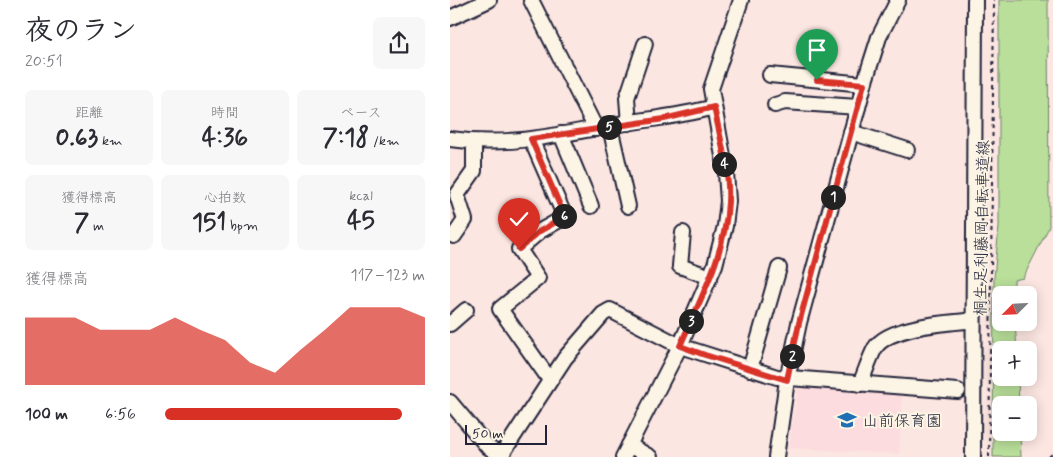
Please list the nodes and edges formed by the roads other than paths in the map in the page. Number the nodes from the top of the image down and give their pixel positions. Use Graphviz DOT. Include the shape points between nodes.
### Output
graph roads {
  1 [pos="489,0"];
  2 [pos="531,0"];
  3 [pos="742,0"];
  4 [pos="898,0"];
  5 [pos="975,0"];
  6 [pos="450,18"];
  7 [pos="645,44"];
  8 [pos="770,75"];
  9 [pos="864,84"];
  10 [pos="775,105"];
  11 [pos="714,107"];
  12 [pos="858,107"];
  13 [pos="629,123"];
  14 [pos="603,128"];
  15 [pos="852,132"];
  16 [pos="561,134"];
  17 [pos="450,139"];
  18 [pos="531,139"];
  19 [pos="474,142"];
  20 [pos="907,150"];
  21 [pos="591,206"];
  22 [pos="628,206"];
  23 [pos="683,233"];
  24 [pos="454,236"];
  25 [pos="779,268"];
  26 [pos="710,277"];
  27 [pos="466,310"];
  28 [pos="966,321"];
  29 [pos="450,324"];
  30 [pos="680,346"];
  31 [pos="750,369"];
  32 [pos="550,380"];
  33 [pos="787,380"];
  34 [pos="860,384"];
  35 [pos="958,391"];
  36 [pos="450,402"];
  37 [pos="626,451"];
  38 [pos="501,457"];
  39 [pos="650,457"];
  40 [pos="776,457"];
  41 [pos="973,457"];
  1 -- 6 [label="street"];
  2 -- 14 [label="street"];
  3 -- 11 [label="street" via="711,89"];
  4 -- 9 [label="street" via="879,37"];
  5 -- 41 [label="street"];
  7 -- 13 [label="street" via="627,98"];
  8 -- 9 [label="street"];
  9 -- 12 [label="street"];
  10 -- 12 [label="street" via="785,102"];
  11 -- 13 [label="street" via="664,119"];
  11 -- 26 [label="street" via="728,201 725,226"];
  12 -- 15 [label="street"];
  13 -- 14 [label="street"];
  14 -- 16 [label="street"];
  14 -- 22 [label="street"];
  15 -- 20 [label="street"];
  15 -- 33 [label="street" via="799,323"];
  16 -- 18 [label="street"];
  16 -- 21 [label="street"];
  17 -- 19 [label="street"];
  18 -- 19 [label="street"];
  18 -- 32 [label="street" via="565,217 540,231 519,249 538,278 500,309"];
  19 -- 24 [label="street" via="474,171 457,196 465,220"];
  23 -- 26 [label="street" via="680,266"];
  25 -- 31 [label="street"];
  26 -- 30 [label="street"];
  27 -- 29 [label="street"];
  28 -- 34 [label="street" via="919,326 883,341 876,347"];
  30 -- 31 [label="street"];
  30 -- 32 [label="street" via="610,310 603,314"];
  30 -- 37 [label="street"];
  31 -- 33 [label="street"];
  32 -- 38 [label="street"];
  33 -- 34 [label="street"];
  33 -- 40 [label="street"];
  34 -- 35 [label="street"];
  36 -- 38 [label="street" via="487,446"];
  37 -- 39 [label="street"];
}
